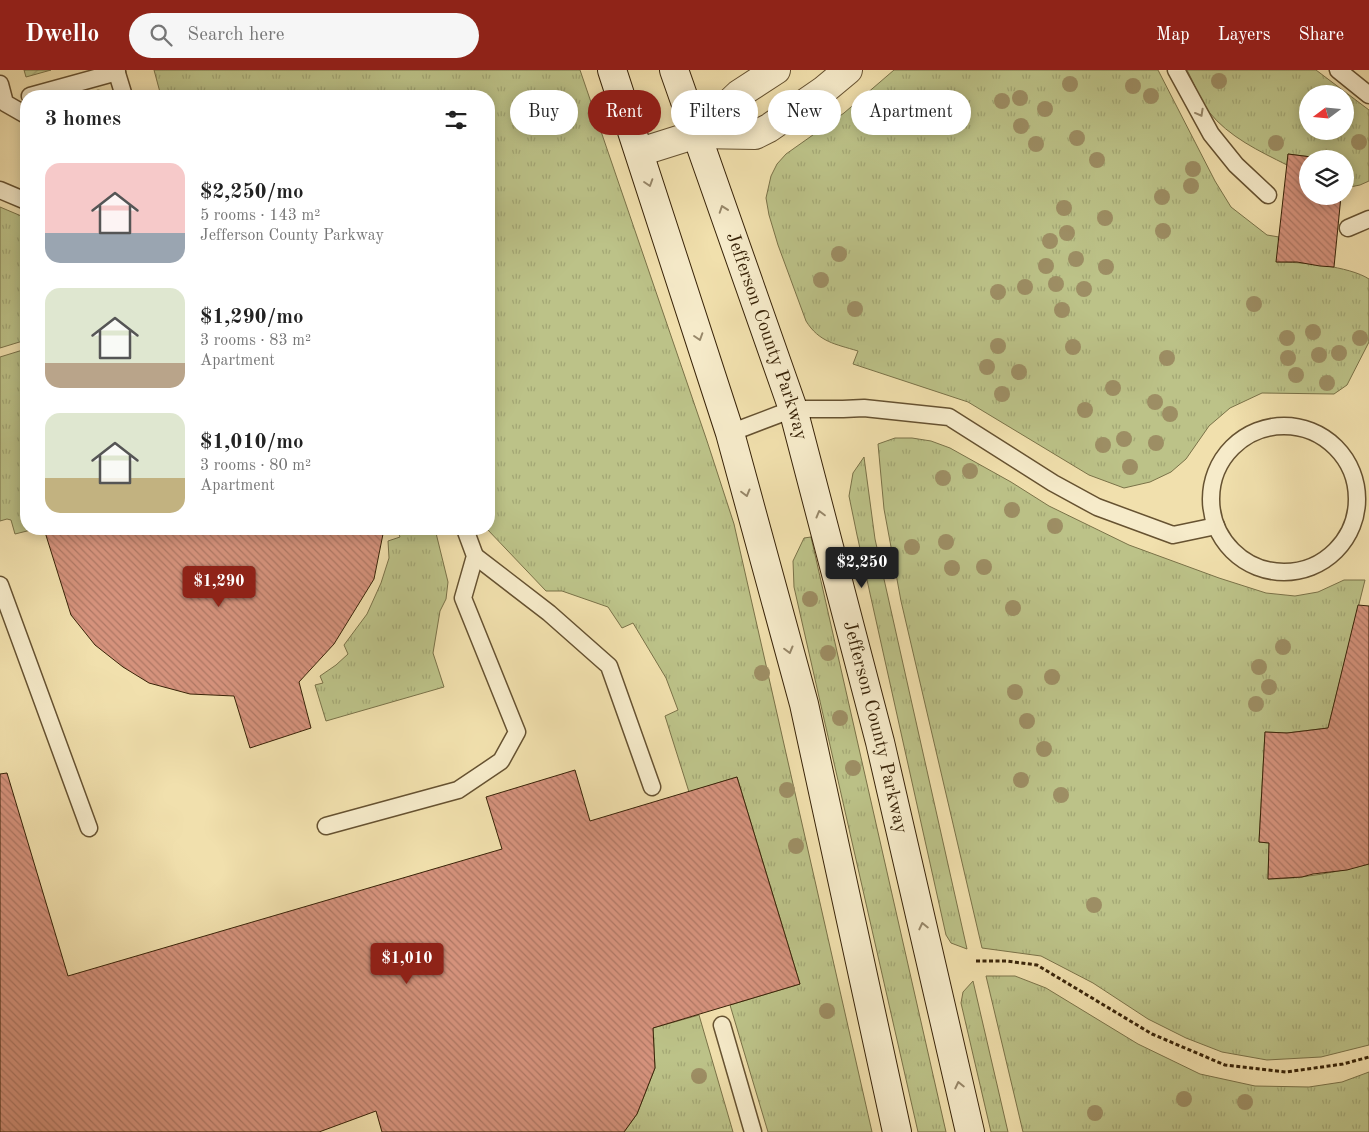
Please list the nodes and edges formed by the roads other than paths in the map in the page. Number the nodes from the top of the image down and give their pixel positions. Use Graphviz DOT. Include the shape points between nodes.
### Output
graph roads {
  1 [pos="612,70"];
  2 [pos="674,70"];
  3 [pos="776,70"];
  4 [pos="848,70"];
  5 [pos="1176,70"];
  6 [pos="1338,70"];
  7 [pos="117,71"];
  8 [pos="0,84"];
  9 [pos="51,90"];
  10 [pos="122,90"];
  11 [pos="681,90"];
  12 [pos="745,90"];
  13 [pos="1369,95"];
  14 [pos="20,99"];
  15 [pos="2,104"];
  16 [pos="20,112"];
  17 [pos="758,134"];
  18 [pos="694,135"];
  19 [pos="697,135"];
  20 [pos="640,152"];
  21 [pos="0,190"];
  22 [pos="1268,195"];
  23 [pos="20,198"];
  24 [pos="1369,219"];
  25 [pos="1348,228"];
  26 [pos="793,409"];
  27 [pos="730,433"];
  28 [pos="1216,526"];
  29 [pos="467,535"];
  30 [pos="475,556"];
  31 [pos="0,585"];
  32 [pos="652,787"];
  33 [pos="326,826"];
  34 [pos="90,828"];
  35 [pos="722,1025"];
  36 [pos="753,1132"];
  37 [pos="897,1132"];
  38 [pos="970,1132"];
  1 -- 20 [label="street"];
  2 -- 11 [label="street, Jefferson County Parkway"];
  3 -- 12 [label="street"];
  4 -- 17 [label="street" via="824,90"];
  5 -- 22 [label="lane, one-way" via="1212,134 1236,165"];
  6 -- 13 [label="lane"];
  7 -- 9 [label="lane"];
  7 -- 10 [label="lane"];
  8 -- 15 [label="lane"];
  14 -- 15 [label="lane"];
  15 -- 16 [label="lane"];
  18 -- 20 [label="street"];
  26 -- 19 [label="street, Jefferson County Parkway, one-way"];
  20 -- 27 [label="street, one-way"];
  21 -- 23 [label="lane"];
  24 -- 25 [label="lane"];
  26 -- 27 [label="lane"];
  26 -- 28 [label="lane" via="864,408 949,417 1097,507 1173,535"];
  38 -- 26 [label="street, Jefferson County Parkway, one-way" via="880,742"];
  27 -- 37 [label="street, one-way" via="804,704"];
  28 -- 28 [label="lane" via="1228,546 1247,562 1269,570 1294,571 1316,564 1336,550 1350,531 1357,508 1356,484 1347,461 1331,443 1311,430 1287,425 1263,428 1242,439 1224,456 1214,478 1211,502"];
  29 -- 30 [label="lane"];
  30 -- 32 [label="lane" via="549,613 609,666"];
  30 -- 33 [label="lane" via="463,598 517,732 513,740 501,761 458,790"];
  31 -- 34 [label="lane"];
  35 -- 36 [label="lane"];
}
